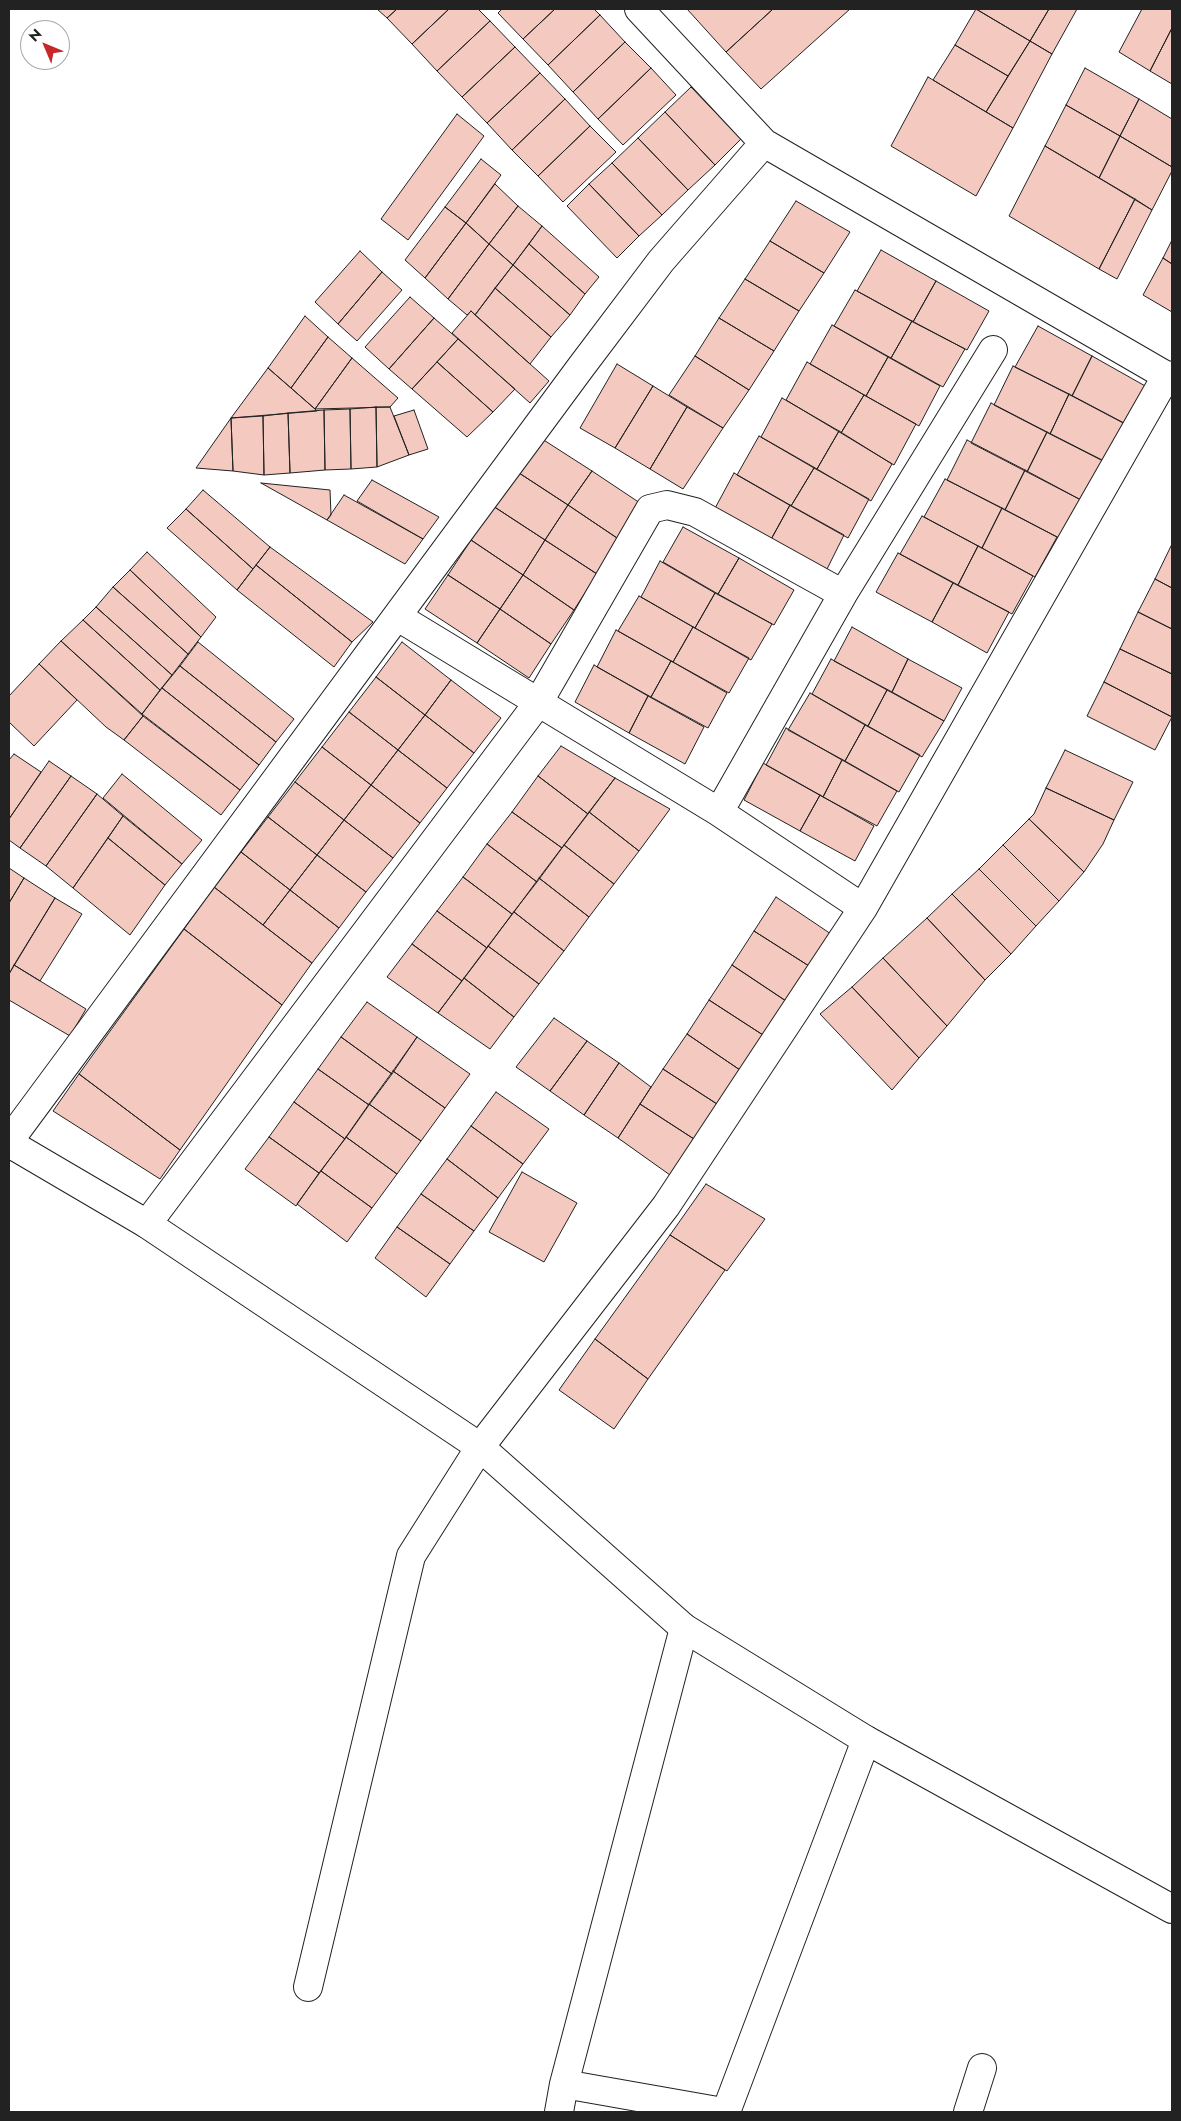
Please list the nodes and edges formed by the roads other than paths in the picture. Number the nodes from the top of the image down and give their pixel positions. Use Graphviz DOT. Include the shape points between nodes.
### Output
graph roads {
  1 [pos="639,9"];
  2 [pos="764,143"];
  3 [pos="993,350"];
  4 [pos="1170,377"];
  5 [pos="843,594"];
  6 [pos="398,617"];
  7 [pos="538,703"];
  8 [pos="719,812"];
  9 [pos="862,908"];
  10 [pos="9,1142"];
  11 [pos="147,1224"];
  12 [pos="480,1447"];
  13 [pos="684,1628"];
  14 [pos="866,1740"];
  15 [pos="1172,1909"];
  16 [pos="308,1986"];
  17 [pos="982,2068"];
  18 [pos="564,2084"];
  19 [pos="559,2112"];
  20 [pos="725,2112"];
  21 [pos="968,2112"];
  1 -- 2 [label="street"];
  2 -- 4 [label="street"];
  2 -- 6 [label="street" via="661,261"];
  3 -- 5 [label="street"];
  4 -- 9 [label="street"];
  5 -- 7 [label="street" via="695,512 667,504 650,509"];
  5 -- 8 [label="street"];
  6 -- 7 [label="street"];
  6 -- 10 [label="street"];
  7 -- 8 [label="street"];
  7 -- 11 [label="street"];
  8 -- 9 [label="street"];
  9 -- 12 [label="street" via="666,1206"];
  10 -- 11 [label="street"];
  11 -- 12 [label="street"];
  12 -- 13 [label="street"];
  12 -- 16 [label="street" via="411,1556"];
  13 -- 14 [label="street"];
  13 -- 18 [label="street"];
  14 -- 15 [label="street"];
  14 -- 20 [label="street"];
  17 -- 21 [label="street"];
  18 -- 19 [label="street"];
  18 -- 20 [label="street"];
}
